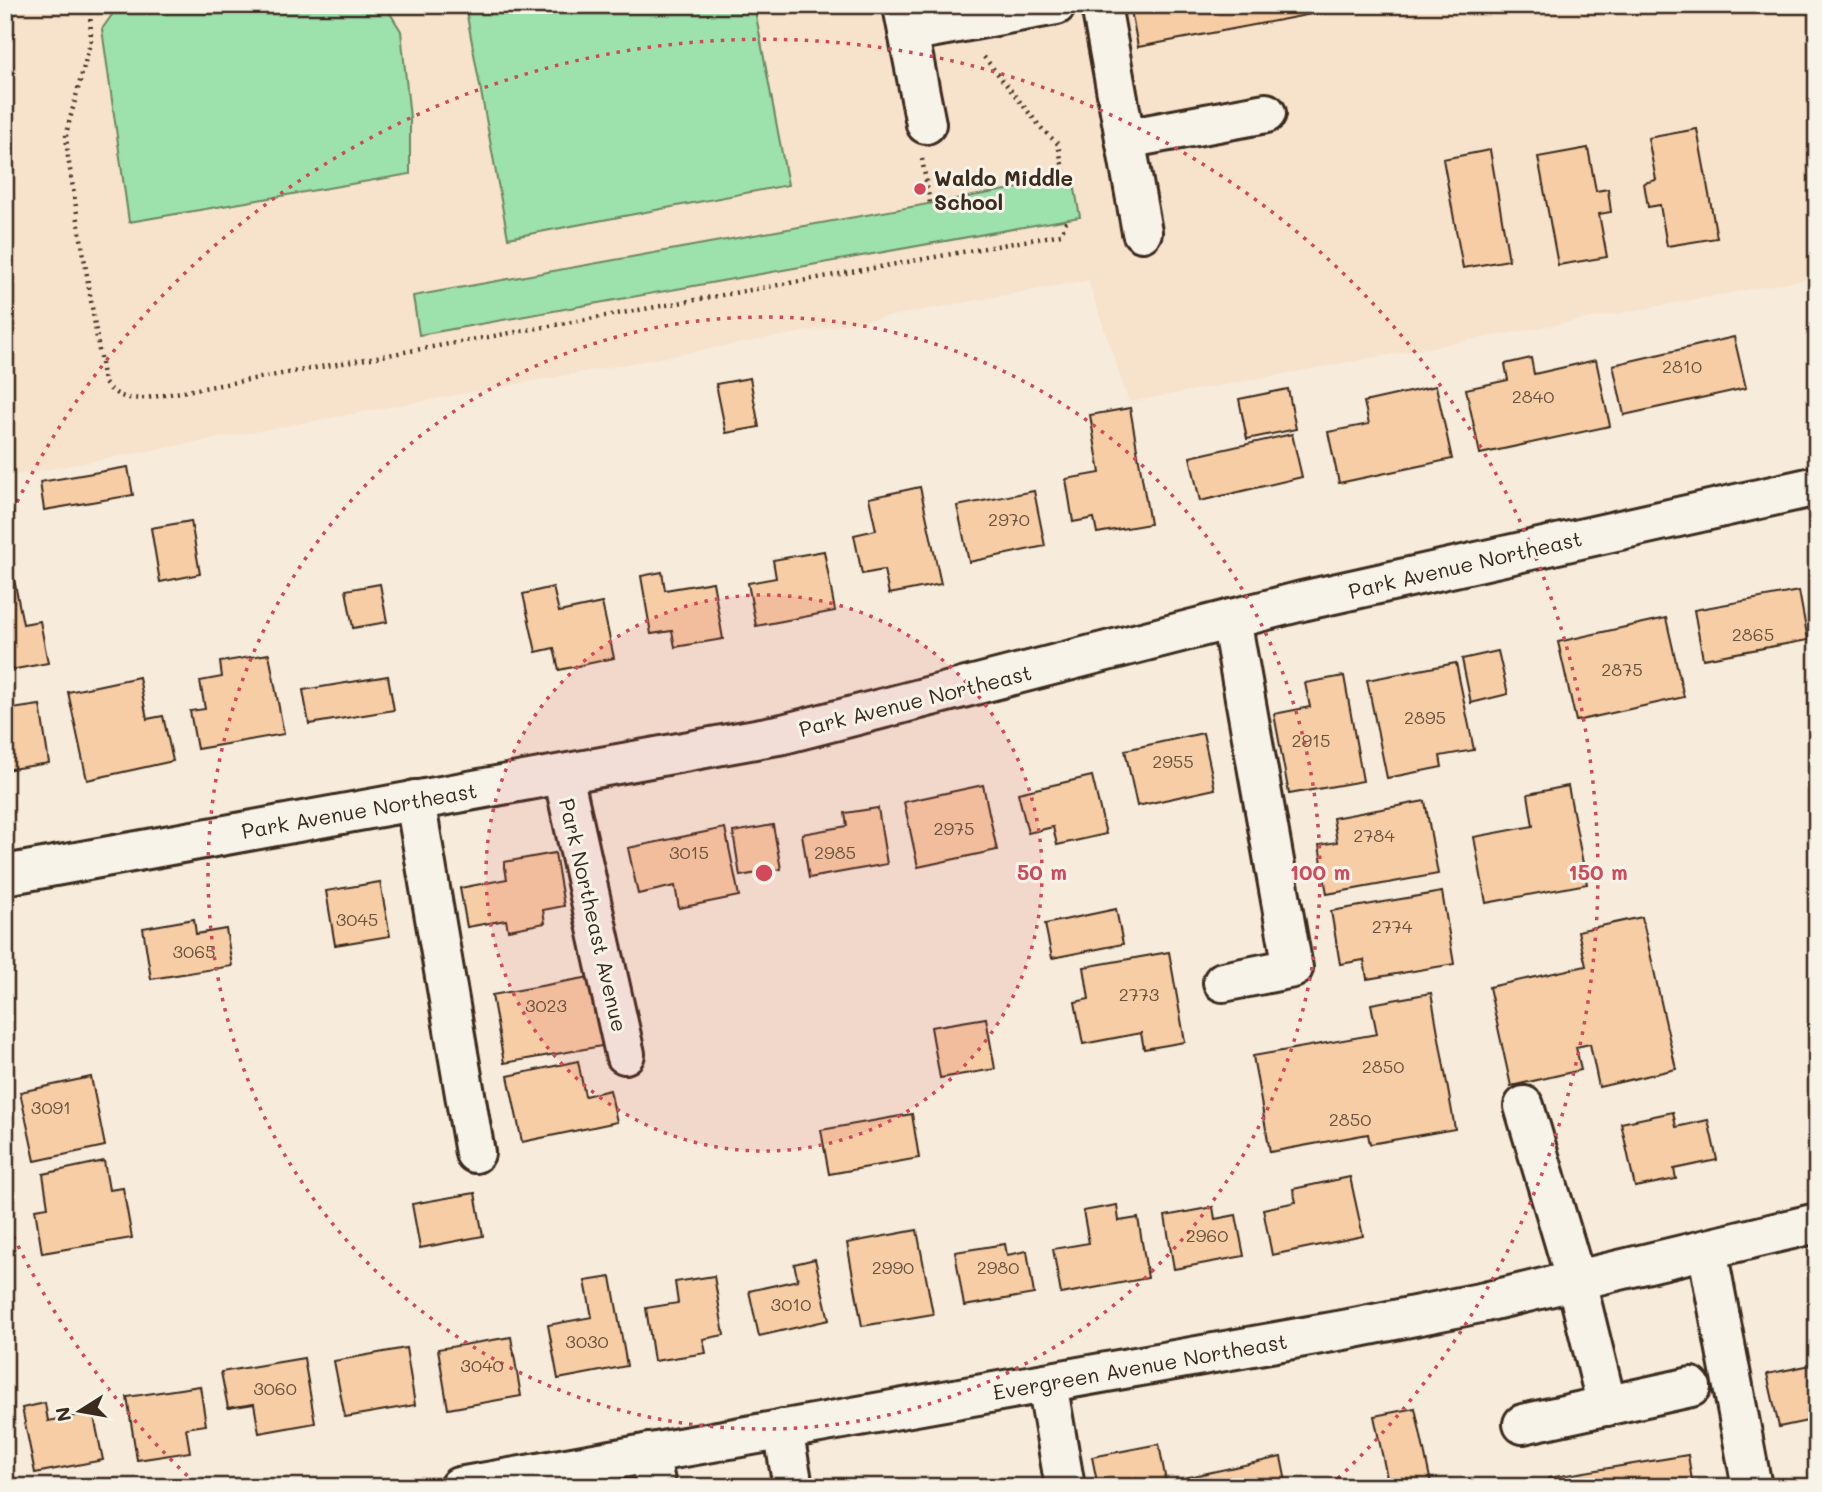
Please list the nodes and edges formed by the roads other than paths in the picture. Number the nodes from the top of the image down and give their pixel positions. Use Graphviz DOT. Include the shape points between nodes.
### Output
graph roads {
  1 [pos="1056,5"];
  2 [pos="1101,5"];
  3 [pos="906,18"];
  4 [pos="1266,113"];
  5 [pos="926,124"];
  6 [pos="1125,139"];
  7 [pos="1142,232"];
  8 [pos="1817,486"];
  9 [pos="1231,620"];
  10 [pos="563,775"];
  11 [pos="415,800"];
  12 [pos="5,875"];
  13 [pos="1223,982"];
  14 [pos="625,1054"];
  15 [pos="1524,1106"];
  16 [pos="475,1153"];
  17 [pos="1817,1223"];
  18 [pos="1707,1249"];
  19 [pos="1576,1280"];
  20 [pos="1047,1383"];
  21 [pos="1691,1387"];
  22 [pos="1607,1406"];
  23 [pos="1523,1424"];
  24 [pos="783,1429"];
  25 [pos="653,1470"];
  26 [pos="578,1476"];
  27 [pos="459,1487"];
  28 [pos="793,1487"];
  29 [pos="1065,1487"];
  30 [pos="1752,1487"];
  1 -- 3 [label="street" via="969,21"];
  2 -- 6 [label="street"];
  3 -- 5 [label="street"];
  4 -- 6 [label="street"];
  6 -- 7 [label="street"];
  8 -- 9 [label="street, Park Avenue Northeast"];
  9 -- 10 [label="street, Park Avenue Northeast" via="783,734"];
  9 -- 13 [label="street" via="1293,968"];
  10 -- 11 [label="street, Park Avenue Northeast"];
  10 -- 14 [label="street, Park Northeast Avenue"];
  11 -- 12 [label="street, Park Avenue Northeast"];
  11 -- 16 [label="street"];
  15 -- 19 [label="street"];
  17 -- 18 [label="street, Evergreen Avenue Northeast"];
  18 -- 19 [label="street, Evergreen Avenue Northeast"];
  18 -- 30 [label="street"];
  19 -- 20 [label="street, Evergreen Avenue Northeast" via="1363,1326"];
  19 -- 22 [label="street"];
  20 -- 24 [label="street, Evergreen Avenue Northeast"];
  20 -- 29 [label="street"];
  21 -- 22 [label="street"];
  22 -- 23 [label="street"];
  24 -- 25 [label="street, Evergreen Avenue Northeast"];
  24 -- 28 [label="street"];
  25 -- 26 [label="street, Evergreen Avenue Northeast"];
  26 -- 27 [label="street, Evergreen Avenue Northeast"];
}
